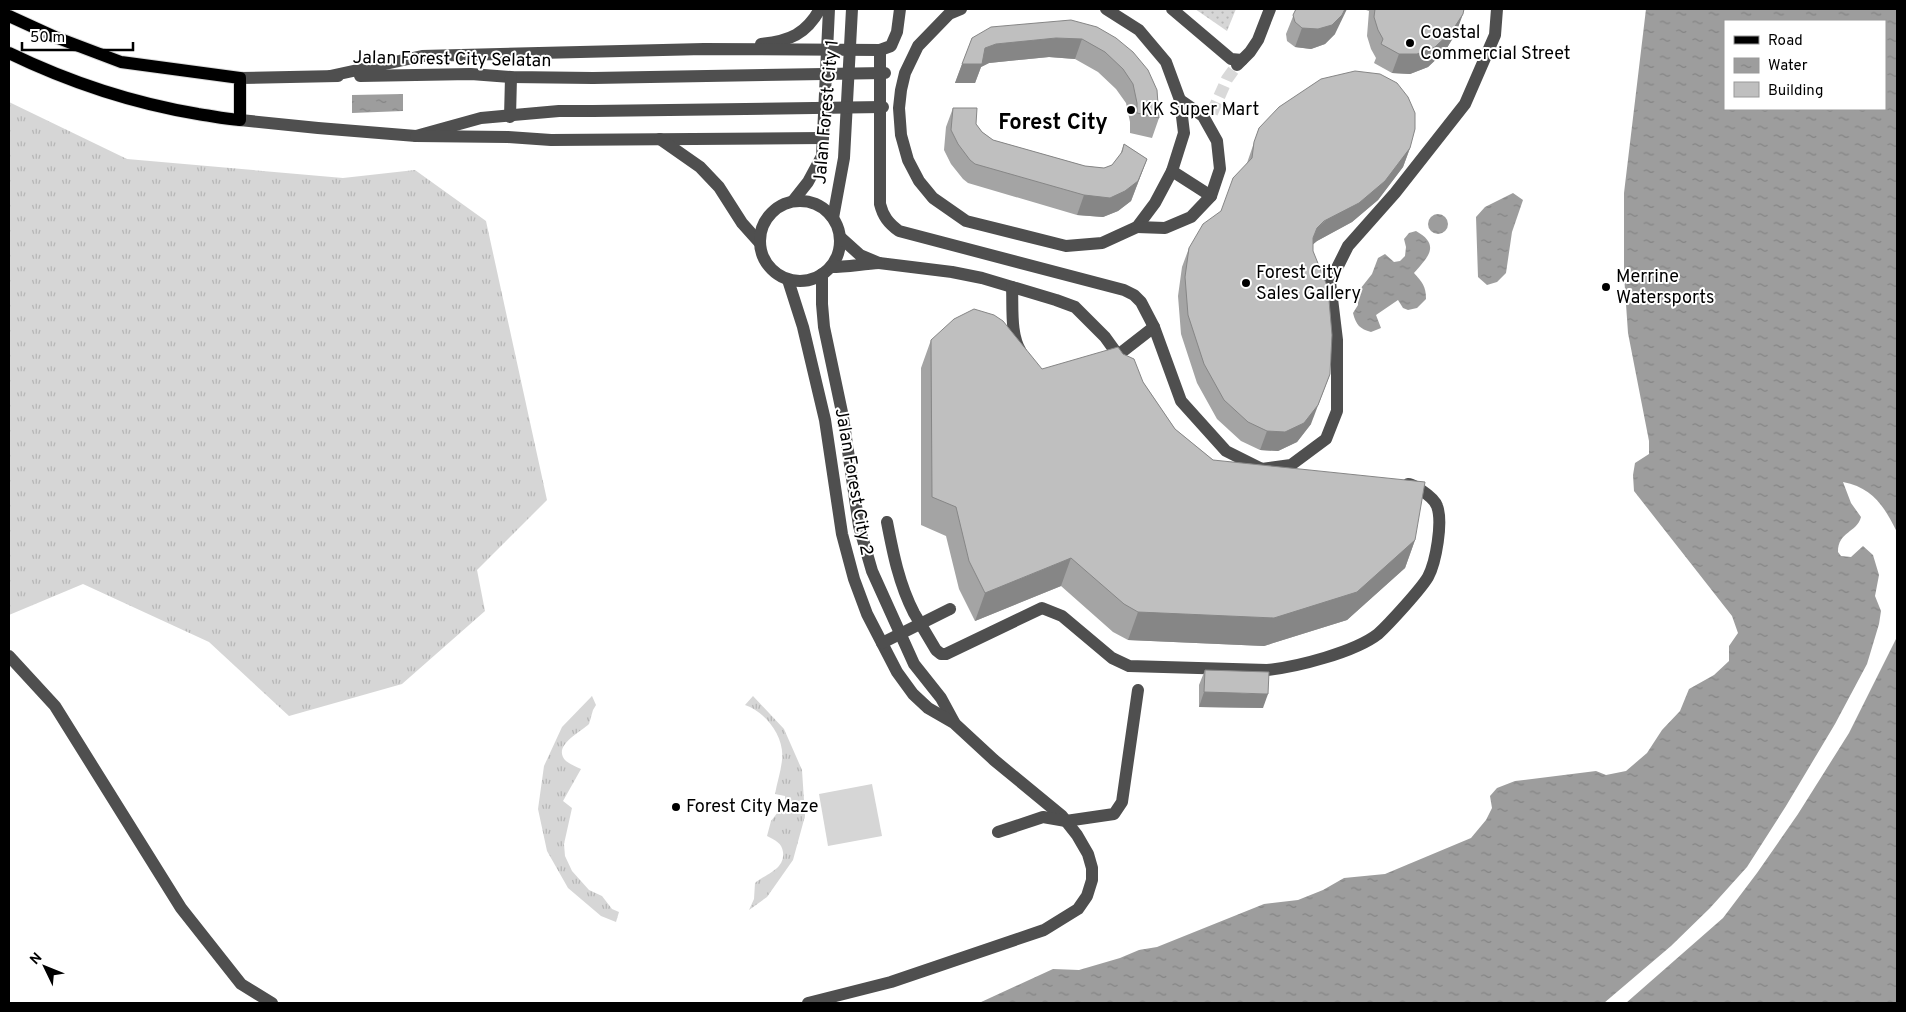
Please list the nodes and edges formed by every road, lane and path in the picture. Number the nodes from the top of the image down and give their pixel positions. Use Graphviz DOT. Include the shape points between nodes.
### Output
graph roads {
  1 [pos="820,9"];
  2 [pos="829,9"];
  3 [pos="852,9"];
  4 [pos="900,9"];
  5 [pos="962,9"];
  6 [pos="1106,9"];
  7 [pos="1172,9"];
  8 [pos="1270,9"];
  9 [pos="1497,9"];
  10 [pos="9,16"];
  11 [pos="704,49"];
  12 [pos="827,50"];
  13 [pos="850,50"];
  14 [pos="880,50"];
  15 [pos="9,53"];
  16 [pos="905,73"];
  17 [pos="330,76"];
  18 [pos="511,77"];
  19 [pos="240,78"];
  20 [pos="1180,100"];
  21 [pos="899,108"];
  22 [pos="1212,113"];
  23 [pos="510,117"];
  24 [pos="240,120"];
  25 [pos="1208,126"];
  26 [pos="416,136"];
  27 [pos="823,138"];
  28 [pos="660,139"];
  29 [pos="1172,171"];
  30 [pos="1211,196"];
  31 [pos="793,201"];
  32 [pos="833,218"];
  33 [pos="1137,227"];
  34 [pos="840,237"];
  35 [pos="759,242"];
  36 [pos="879,263"];
  37 [pos="826,270"];
  38 [pos="788,280"];
  39 [pos="1012,287"];
  40 [pos="1154,327"];
  41 [pos="1118,355"];
  42 [pos="1102,362"];
  43 [pos="1030,363"];
  44 [pos="1130,370"];
  45 [pos="1392,484"];
  46 [pos="887,522"];
  47 [pos="950,609"];
  48 [pos="921,623"];
  49 [pos="900,634"];
  50 [pos="882,643"];
  51 [pos="9,656"];
  52 [pos="1138,690"];
  53 [pos="954,723"];
  54 [pos="1066,821"];
  55 [pos="998,832"];
  56 [pos="272,1003"];
  57 [pos="808,1003"];
  1 -- 11 [label="street" via="812,23 788,39"];
  2 -- 12 [label="street, Jalan Forest City 1"];
  3 -- 13 [label="street, Jalan Forest City 1"];
  4 -- 14 [label="street" via="897,32 891,46"];
  5 -- 16 [label="street" via="948,14 918,46"];
  6 -- 20 [label="street" via="1139,30 1166,62"];
  7 -- 8 [label="street" via="1239,62 1258,40"];
  9 -- 40 [label="street" via="1495,34 1465,104 1395,193 1348,246 1330,282 1337,340 1337,411 1326,439 1291,465 1262,469 1226,451 1181,401"];
  10 -- 19 [label="main road, Jalan Forest City Selatan" via="121,62"];
  11 -- 12 [label="street"];
  11 -- 17 [label="street" via="422,56"];
  12 -- 13 [label="street"];
  12 -- 27 [label="street"];
  13 -- 14 [label="street"];
  13 -- 32 [label="street, Jalan Forest City 1" via="844,158"];
  14 -- 40 [label="street" via="880,204 890,224 899,231 1124,290 1141,302"];
  15 -- 24 [label="main road" via="97,90 169,109"];
  16 -- 18 [label="street, Jalan Forest City Selatan, bridge"];
  16 -- 21 [label="street"];
  17 -- 18 [label="street, Jalan Forest City Selatan" via="471,74"];
  17 -- 19 [label="street, Jalan Forest City Selatan"];
  18 -- 23 [label="street"];
  19 -- 24 [label="main road"];
  20 -- 25 [label="street" via="1203,116"];
  20 -- 29 [label="street" via="1184,134"];
  21 -- 23 [label="street, bridge" via="559,111"];
  21 -- 33 [label="street" via="900,135 919,181 933,198 966,221 1066,246 1102,243"];
  22 -- 25 [label="street"];
  23 -- 26 [label="street" via="481,118"];
  24 -- 26 [label="street"];
  25 -- 30 [label="street" via="1217,141 1220,169"];
  26 -- 28 [label="street"];
  27 -- 28 [label="street"];
  27 -- 31 [label="street" via="818,167"];
  28 -- 35 [label="street" via="700,167 719,187 742,223"];
  29 -- 30 [label="street"];
  29 -- 33 [label="street" via="1155,203"];
  30 -- 33 [label="street" via="1192,217 1165,228"];
  31 -- 32 [label="street" via="816,203"];
  31 -- 35 [label="street" via="772,211 760,230"];
  32 -- 34 [label="street"];
  34 -- 36 [label="street" via="860,255"];
  34 -- 37 [label="street, Jalan Forest City 2" via="839,250"];
  35 -- 38 [label="street" via="760,252 770,269"];
  36 -- 37 [label="street"];
  36 -- 39 [label="street" via="952,272"];
  37 -- 38 [label="street" via="805,281"];
  37 -- 49 [label="street, Jalan Forest City 2" via="822,304 824,327 843,417 859,526 872,571"];
  38 -- 50 [label="street, Jalan Forest City 2" via="826,420 842,534 857,588"];
  39 -- 41 [label="street" via="1075,307"];
  39 -- 43 [label="street" via="1018,347"];
  40 -- 41 [label="street"];
  41 -- 42 [label="street"];
  41 -- 44 [label="street"];
  45 -- 48 [label="street" via="1411,484 1426,493 1436,505 1440,518 1438,541 1429,576 1379,633 1344,651 1282,669 1129,666 1112,658 1062,616 1042,608 940,654"];
  46 -- 48 [label="street" via="901,582"];
  47 -- 48 [label="street"];
  48 -- 49 [label="street"];
  49 -- 50 [label="street"];
  49 -- 53 [label="street, Jalan Forest City 2" via="914,664 941,698"];
  50 -- 53 [label="street, Jalan Forest City 2" via="913,694 928,708"];
  51 -- 56 [label="street" via="55,706 181,908 241,984"];
  52 -- 54 [label="street" via="1122,802 1114,814"];
  53 -- 54 [label="street"];
  54 -- 55 [label="street" via="1044,817"];
  54 -- 57 [label="street" via="1088,854 1092,868 1087,896 1078,909 1044,930 900,979"];
}
